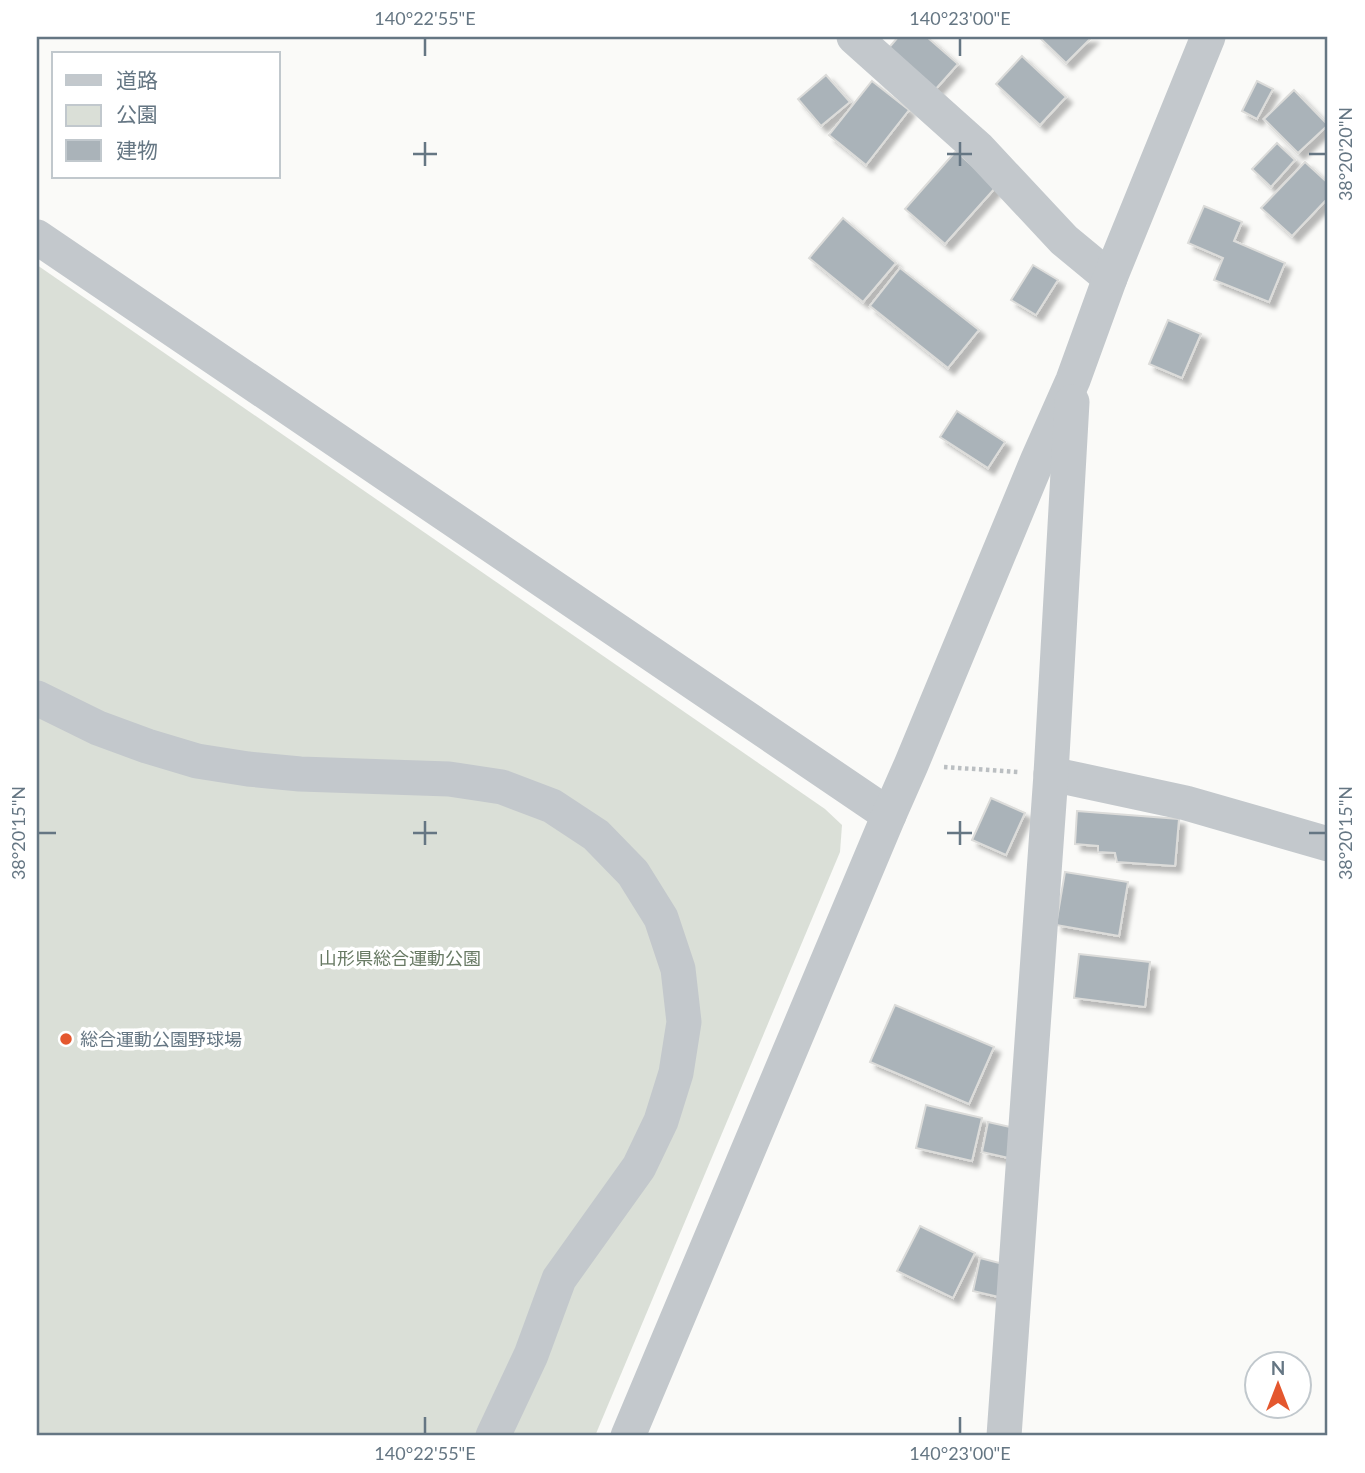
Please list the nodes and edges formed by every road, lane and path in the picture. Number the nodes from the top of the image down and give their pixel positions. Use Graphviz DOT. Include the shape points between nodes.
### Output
graph roads {
  1 [pos="854,37"];
  2 [pos="1208,37"];
  3 [pos="37,237"];
  4 [pos="1110,278"];
  5 [pos="1073,380"];
  6 [pos="37,698"];
  7 [pos="911,765"];
  8 [pos="1051,774"];
  9 [pos="889,815"];
  10 [pos="1328,844"];
  11 [pos="494,1436"];
  12 [pos="628,1436"];
  13 [pos="1004,1436"];
  1 -- 4 [label="street" via="978,148 1064,240"];
  2 -- 4 [label="street"];
  3 -- 9 [label="street"];
  4 -- 5 [label="street"];
  5 -- 7 [label="street"];
  5 -- 8 [label="street"];
  6 -- 11 [label="street" via="98,728 197,761 287,773 449,779 502,787 552,806 596,835 633,873 661,918 678,969 684,1022 676,1073 661,1121 639,1167 559,1279"];
  7 -- 8 [label="path"];
  7 -- 9 [label="street"];
  8 -- 10 [label="street" via="1186,803"];
  8 -- 13 [label="street"];
  9 -- 12 [label="street"];
}
